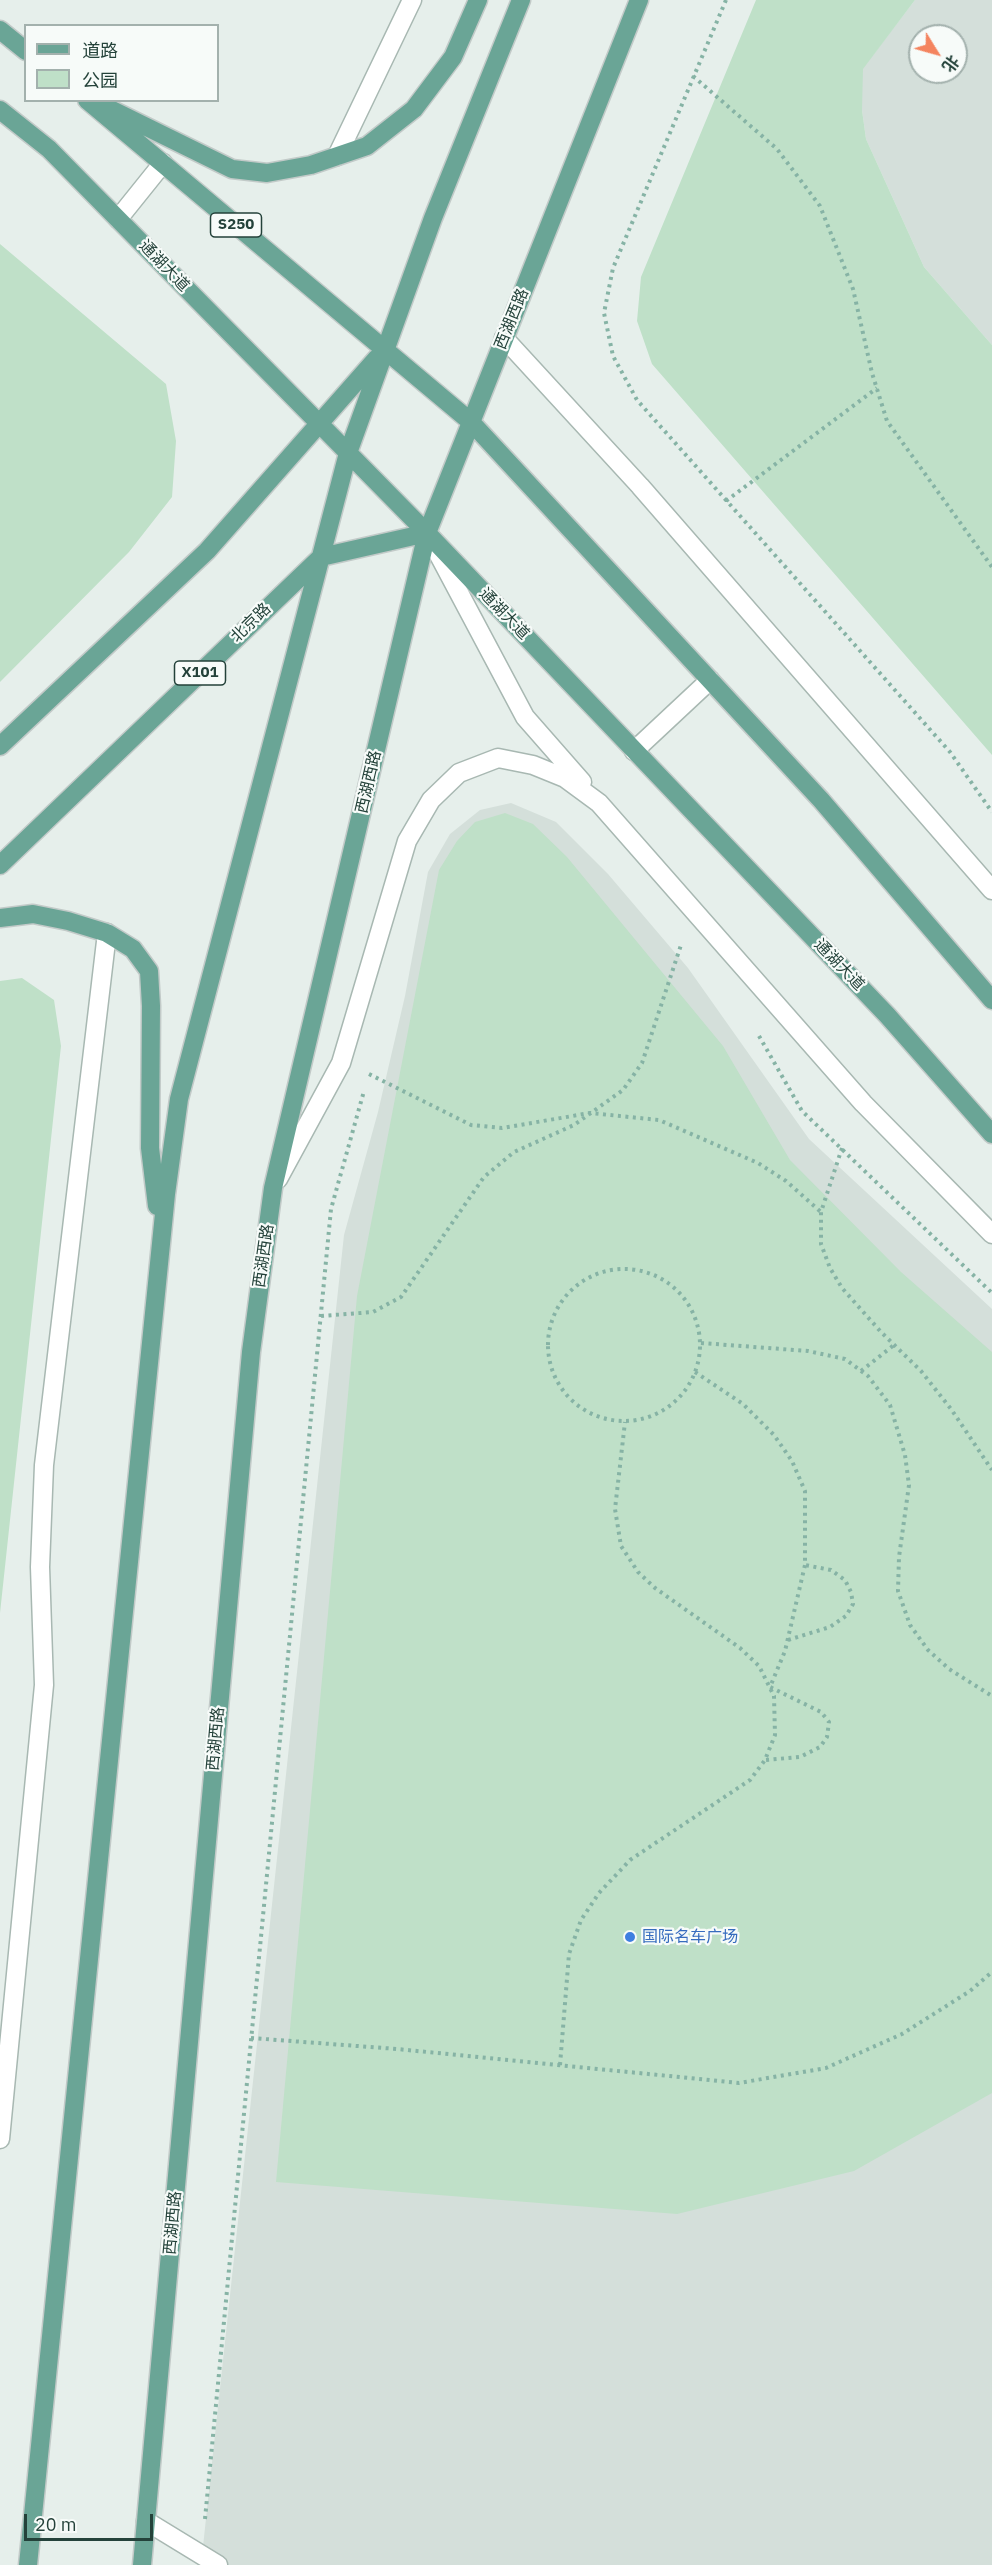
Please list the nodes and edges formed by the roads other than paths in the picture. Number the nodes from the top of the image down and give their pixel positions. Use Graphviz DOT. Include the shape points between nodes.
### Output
graph roads {
  1 [pos="412,0"];
  2 [pos="478,0"];
  3 [pos="521,0"];
  4 [pos="639,0"];
  5 [pos="0,30"];
  6 [pos="24,49"];
  7 [pos="89,102"];
  8 [pos="98,102"];
  9 [pos="0,110"];
  10 [pos="337,156"];
  11 [pos="163,163"];
  12 [pos="118,219"];
  13 [pos="504,338"];
  14 [pos="385,350"];
  15 [pos="471,422"];
  16 [pos="319,424"];
  17 [pos="348,453"];
  18 [pos="427,533"];
  19 [pos="321,557"];
  20 [pos="710,680"];
  21 [pos="0,746"];
  22 [pos="634,751"];
  23 [pos="599,803"];
  24 [pos="0,865"];
  25 [pos="992,890"];
  26 [pos="0,918"];
  27 [pos="107,933"];
  28 [pos="992,1000"];
  29 [pos="992,1134"];
  30 [pos="273,1188"];
  31 [pos="992,1234"];
  32 [pos="161,1241"];
  33 [pos="0,2139"];
  34 [pos="146,2520"];
  35 [pos="28,2565"];
  36 [pos="142,2565"];
  37 [pos="218,2565"];
  1 -- 10 [label="street"];
  2 -- 10 [label="main road" via="453,57 414,109 366,146"];
  3 -- 14 [label="main road" via="433,218"];
  4 -- 13 [label="main road, 西湖西路"];
  5 -- 6 [label="main road"];
  7 -- 11 [label="main road, S250"];
  8 -- 10 [label="main road" via="232,169 267,173"];
  9 -- 12 [label="main road, 通湖大道" via="49,149"];
  11 -- 12 [label="street"];
  11 -- 14 [label="main road, S250"];
  12 -- 16 [label="main road, 通湖大道"];
  13 -- 15 [label="main road, 西湖西路"];
  13 -- 25 [label="street" via="640,486"];
  14 -- 15 [label="main road"];
  14 -- 16 [label="main road"];
  14 -- 17 [label="main road"];
  15 -- 18 [label="main road, 西湖西路"];
  15 -- 20 [label="main road"];
  16 -- 17 [label="main road, 通湖大道"];
  16 -- 21 [label="main road" via="207,550"];
  17 -- 18 [label="main road, 通湖大道"];
  17 -- 19 [label="main road"];
  18 -- 19 [label="main road"];
  18 -- 22 [label="main road, 通湖大道"];
  18 -- 23 [label="street" via="525,717"];
  18 -- 30 [label="main road, 西湖西路"];
  19 -- 24 [label="main road, 北京路 / X101"];
  19 -- 32 [label="main road" via="179,1099"];
  20 -- 22 [label="street"];
  20 -- 28 [label="main road" via="821,800"];
  22 -- 29 [label="main road, 通湖大道" via="887,1015"];
  23 -- 30 [label="street" via="565,778 533,765 498,758 459,773 431,800 407,841 341,1063"];
  23 -- 31 [label="street" via="863,1103"];
  26 -- 27 [label="main road" via="33,914"];
  27 -- 32 [label="main road" via="133,949 149,971 150,1148"];
  27 -- 33 [label="street" via="44,1465 40,1567 44,1685"];
  30 -- 34 [label="main road, 西湖西路" via="251,1352"];
  32 -- 35 [label="main road"];
  34 -- 36 [label="main road, 西湖西路"];
  34 -- 37 [label="street"];
}
